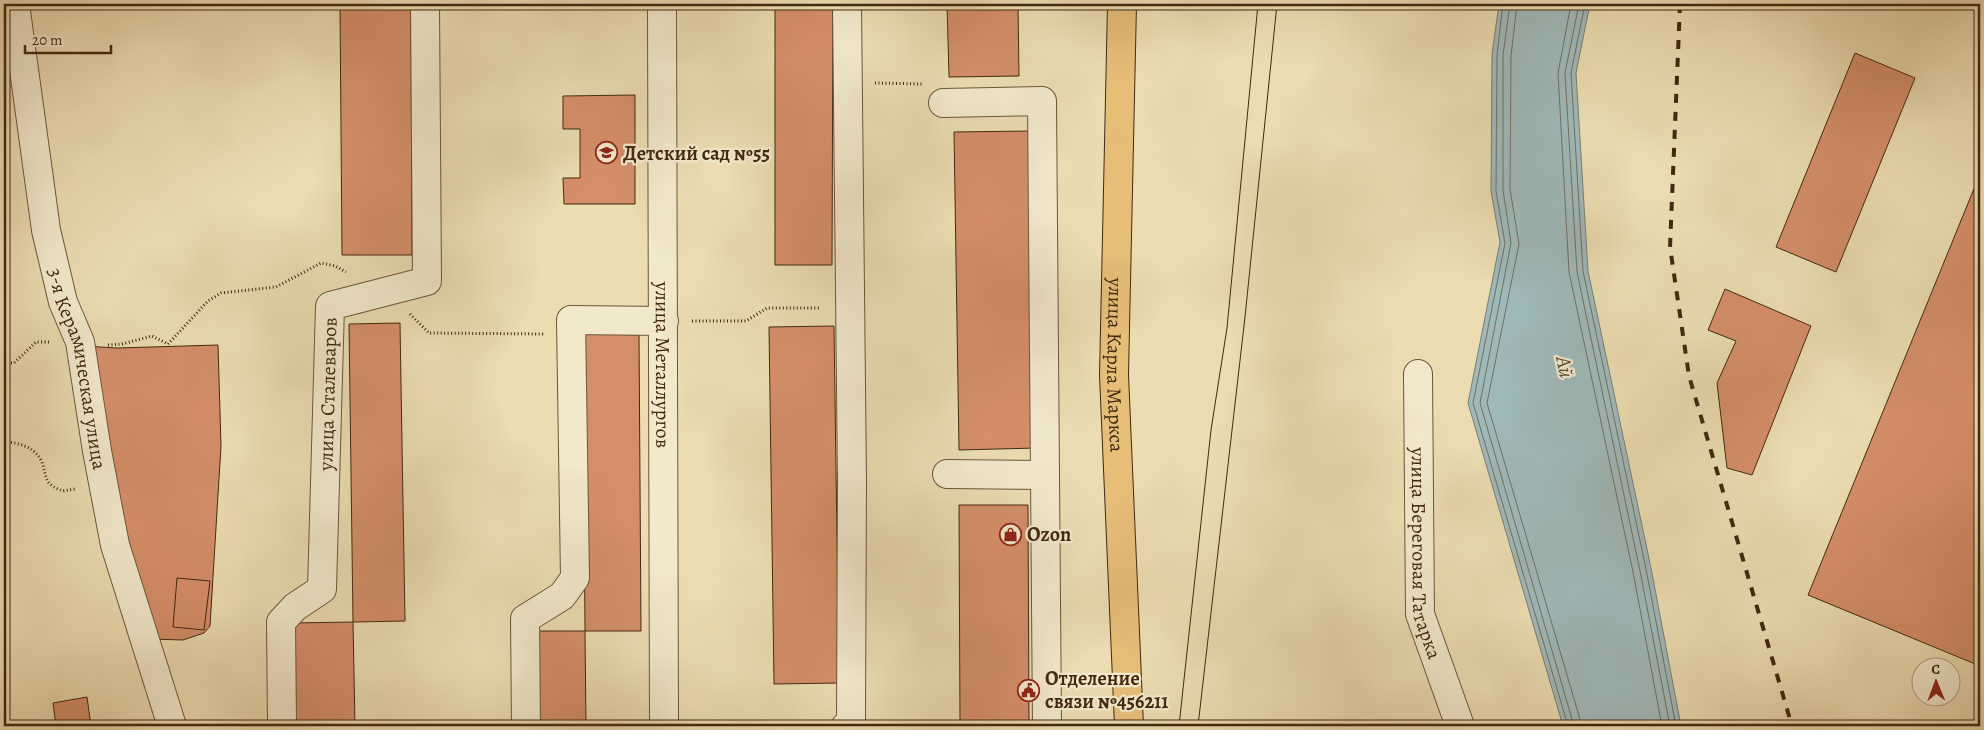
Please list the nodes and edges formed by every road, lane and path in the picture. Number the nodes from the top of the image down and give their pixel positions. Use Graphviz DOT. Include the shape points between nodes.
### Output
graph roads {
  1 [pos="15,4"];
  2 [pos="425,4"];
  3 [pos="662,4"];
  4 [pos="847,4"];
  5 [pos="1122,4"];
  6 [pos="847,83"];
  7 [pos="923,84"];
  8 [pos="943,103"];
  9 [pos="365,296"];
  10 [pos="848,308"];
  11 [pos="664,321"];
  12 [pos="429,333"];
  13 [pos="534,334"];
  14 [pos="80,342"];
  15 [pos="4,363"];
  16 [pos="1418,374"];
  17 [pos="4,442"];
  18 [pos="947,474"];
  19 [pos="1045,475"];
  20 [pos="105,490"];
  21 [pos="172,726"];
  22 [pos="282,726"];
  23 [pos="526,726"];
  24 [pos="664,726"];
  25 [pos="846,726"];
  26 [pos="1047,726"];
  27 [pos="1129,726"];
  28 [pos="1460,726"];
  1 -- 14 [label="street, 3-я Керамическая улица" via="46,230 63,302"];
  2 -- 9 [label="street, улица Сталеваров" via="427,281"];
  3 -- 11 [label="street, улица Металлургов"];
  4 -- 6 [label="street"];
  5 -- 27 [label="main road, улица Карла Маркса" via="1114,376"];
  6 -- 7 [label="path"];
  6 -- 10 [label="street"];
  8 -- 19 [label="street" via="1042,101"];
  9 -- 14 [label="path" via="353,276 321,262 276,287 221,293 208,300 168,344 152,336 122,344"];
  9 -- 22 [label="street, улица Сталеваров" via="330,306 322,589 295,607 281,622"];
  10 -- 11 [label="path" via="767,308 746,321"];
  10 -- 25 [label="street" via="852,482 851,722"];
  11 -- 23 [label="street" via="571,320 574,578 562,596 525,619"];
  11 -- 24 [label="street, улица Металлургов"];
  12 -- 13 [label="path"];
  14 -- 15 [label="path" via="36,342 14,362"];
  14 -- 20 [label="street, 3-я Керамическая улица"];
  16 -- 28 [label="street, улица Береговая Татарка" via="1420,614"];
  17 -- 20 [label="path" via="15,442 31,449 41,460 51,485 63,491 79,488"];
  18 -- 19 [label="street"];
  19 -- 26 [label="street"];
  20 -- 21 [label="street, 3-я Керамическая улица" via="115,545"];
}
